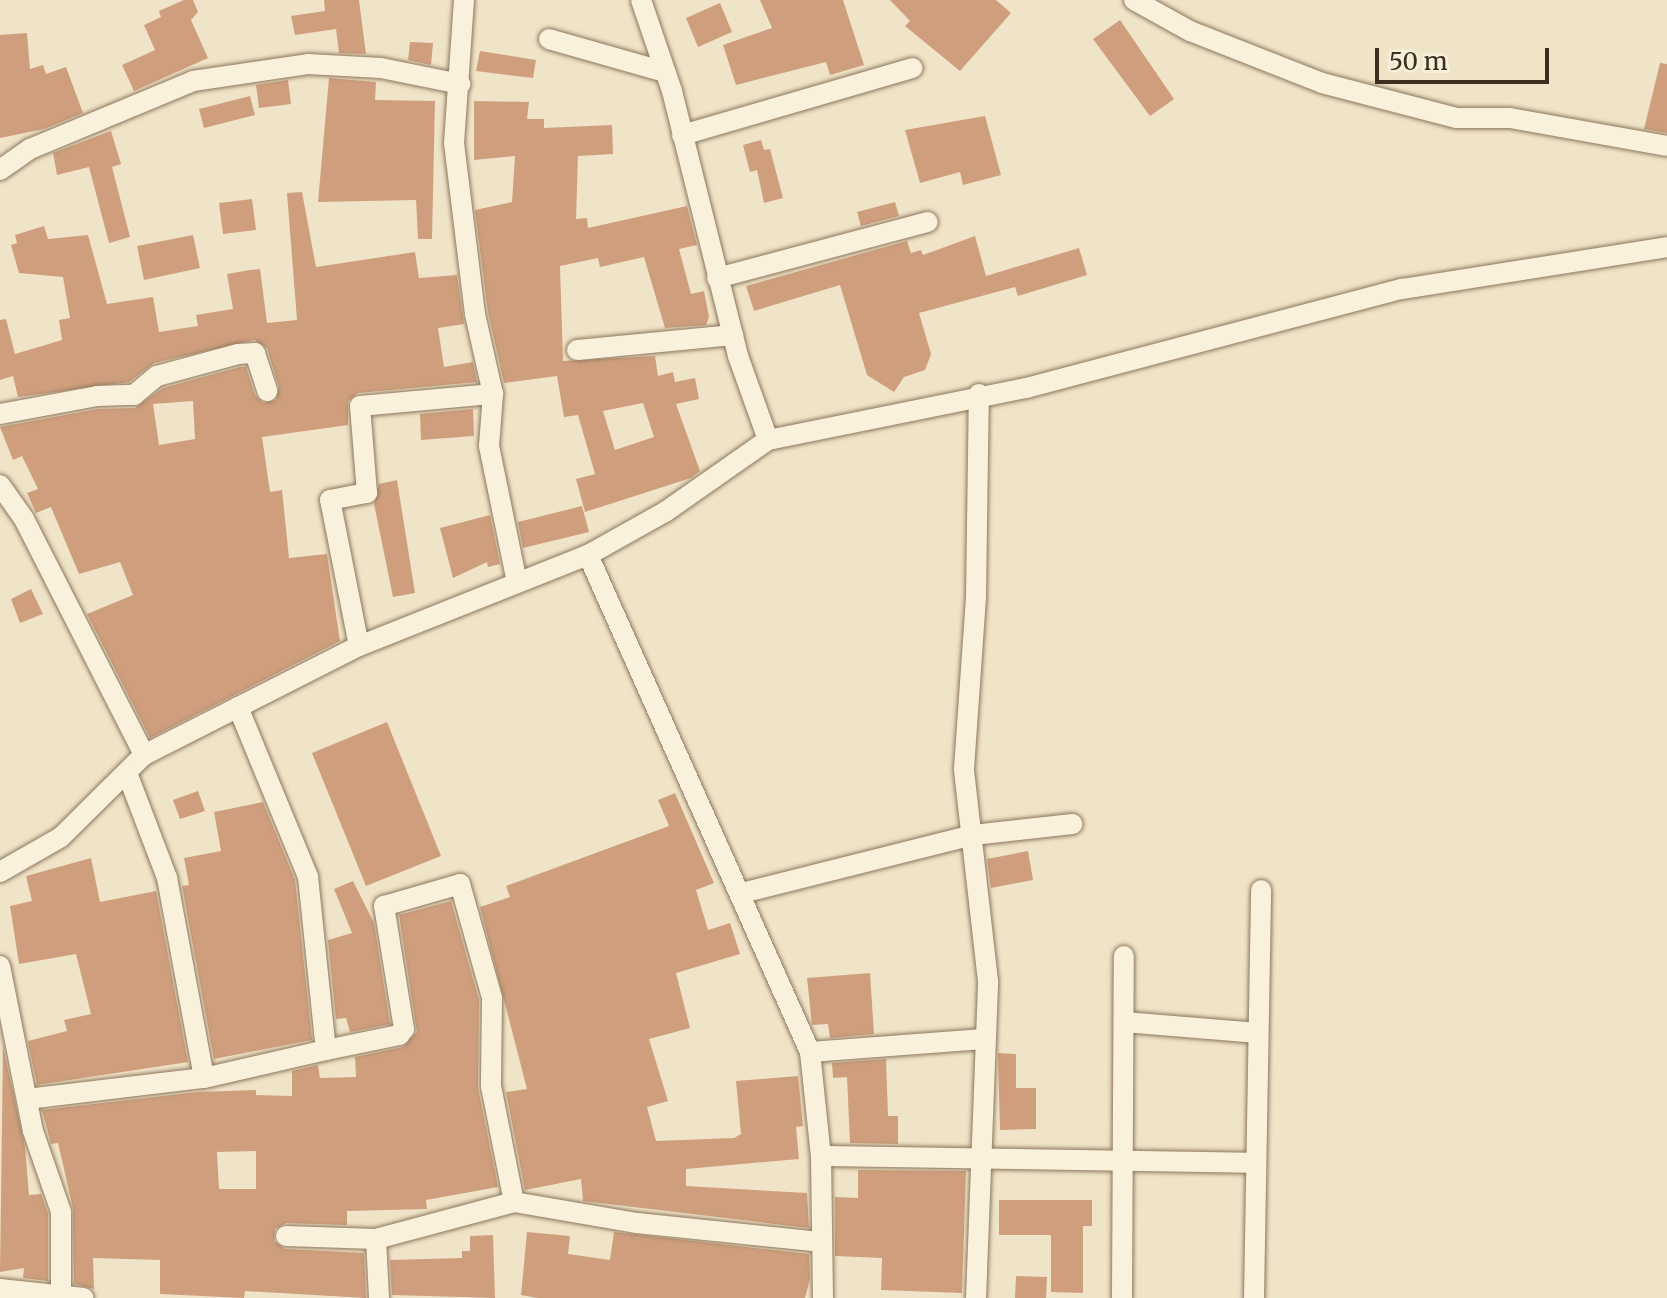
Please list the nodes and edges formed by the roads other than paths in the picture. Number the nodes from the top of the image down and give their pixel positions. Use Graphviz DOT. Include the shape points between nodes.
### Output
graph roads {
  1 [pos="464,0"];
  2 [pos="641,0"];
  3 [pos="1134,0"];
  4 [pos="549,39"];
  5 [pos="912,68"];
  6 [pos="665,72"];
  7 [pos="460,84"];
  8 [pos="682,135"];
  9 [pos="1667,146"];
  10 [pos="0,170"];
  11 [pos="928,222"];
  12 [pos="1667,247"];
  13 [pos="717,278"];
  14 [pos="733,335"];
  15 [pos="577,350"];
  16 [pos="267,391"];
  17 [pos="493,394"];
  18 [pos="979,394"];
  19 [pos="0,414"];
  20 [pos="768,440"];
  21 [pos="0,485"];
  22 [pos="588,555"];
  23 [pos="517,582"];
  24 [pos="359,646"];
  25 [pos="238,707"];
  26 [pos="144,755"];
  27 [pos="127,773"];
  28 [pos="1072,824"];
  29 [pos="973,835"];
  30 [pos="0,872"];
  31 [pos="1261,890"];
  32 [pos="742,893"];
  33 [pos="1124,956"];
  34 [pos="1,977"];
  35 [pos="1125,1022"];
  36 [pos="1258,1033"];
  37 [pos="984,1039"];
  38 [pos="326,1050"];
  39 [pos="810,1052"];
  40 [pos="204,1078"];
  41 [pos="27,1099"];
  42 [pos="821,1156"];
  43 [pos="981,1156"];
  44 [pos="1126,1160"];
  45 [pos="1256,1163"];
  46 [pos="514,1202"];
  47 [pos="286,1236"];
  48 [pos="376,1239"];
  49 [pos="820,1242"];
  50 [pos="0,1289"];
  51 [pos="32,1294"];
  52 [pos="61,1294"];
  53 [pos="84,1298"];
  54 [pos="379,1298"];
  55 [pos="823,1298"];
  56 [pos="976,1298"];
  57 [pos="1122,1298"];
  58 [pos="1254,1298"];
  1 -- 7 [label="street"];
  2 -- 6 [label="street"];
  3 -- 9 [label="street" via="1190,31 1322,83 1456,118 1510,118"];
  4 -- 6 [label="street"];
  5 -- 8 [label="street"];
  6 -- 8 [label="street"];
  7 -- 10 [label="street" via="381,68 308,64 193,81 30,149"];
  7 -- 17 [label="street" via="454,143 461,223"];
  8 -- 13 [label="street"];
  11 -- 13 [label="street"];
  12 -- 18 [label="street" via="1402,289 1026,388"];
  13 -- 14 [label="street"];
  14 -- 15 [label="street"];
  14 -- 20 [label="street"];
  16 -- 19 [label="street" via="255,353 238,354 157,376 134,395 97,396"];
  17 -- 23 [label="street" via="489,446"];
  17 -- 24 [label="street" via="360,406 367,493 330,500"];
  18 -- 20 [label="street"];
  18 -- 29 [label="street" via="976,598 964,769"];
  20 -- 22 [label="street" via="665,512"];
  21 -- 26 [label="street" via="24,519"];
  22 -- 23 [label="street"];
  22 -- 32 [label="street"];
  23 -- 24 [label="street"];
  24 -- 25 [label="street"];
  25 -- 26 [label="street"];
  25 -- 38 [label="street" via="308,877"];
  26 -- 27 [label="street"];
  27 -- 30 [label="street" via="61,837"];
  27 -- 40 [label="street" via="167,878"];
  28 -- 29 [label="street"];
  29 -- 32 [label="street"];
  29 -- 37 [label="street" via="988,981"];
  31 -- 36 [label="street"];
  32 -- 39 [label="street"];
  33 -- 35 [label="street"];
  34 -- 41 [label="street"];
  35 -- 36 [label="street"];
  35 -- 44 [label="street"];
  36 -- 45 [label="street"];
  37 -- 39 [label="street"];
  37 -- 43 [label="street"];
  38 -- 40 [label="street"];
  38 -- 46 [label="street" via="399,1035 404,1029 384,906 460,884 492,998 491,1086"];
  39 -- 42 [label="street"];
  40 -- 41 [label="street"];
  41 -- 52 [label="street" via="61,1212"];
  42 -- 43 [label="street"];
  42 -- 49 [label="street"];
  43 -- 44 [label="street"];
  43 -- 56 [label="street"];
  44 -- 45 [label="street"];
  44 -- 57 [label="street"];
  45 -- 58 [label="street"];
  46 -- 48 [label="street"];
  46 -- 49 [label="street" via="637,1223"];
  47 -- 48 [label="street"];
  48 -- 54 [label="street"];
  49 -- 55 [label="street"];
  50 -- 51 [label="street"];
  51 -- 52 [label="street"];
  52 -- 53 [label="street"];
}
